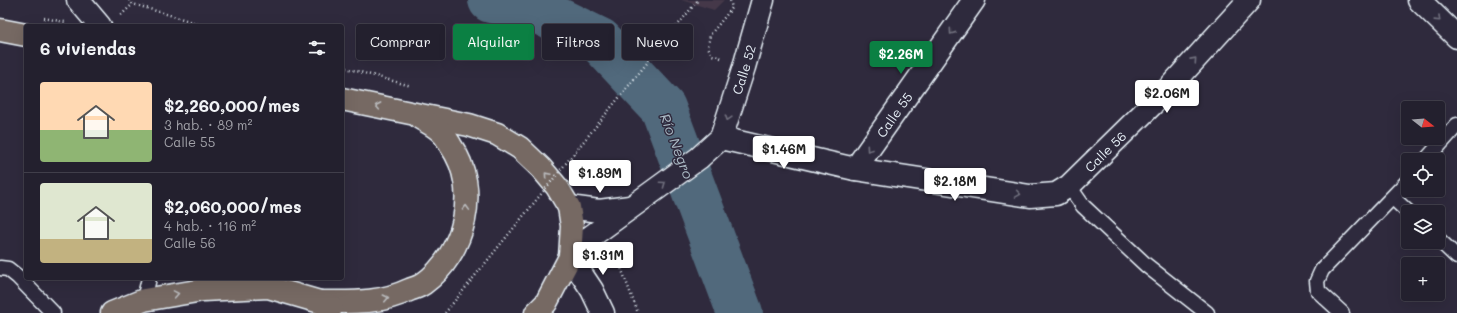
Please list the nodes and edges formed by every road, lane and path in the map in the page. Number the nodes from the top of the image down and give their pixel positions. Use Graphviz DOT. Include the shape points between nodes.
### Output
graph roads {
  1 [pos="78,0"];
  2 [pos="129,0"];
  3 [pos="698,0"];
  4 [pos="730,0"];
  5 [pos="763,0"];
  6 [pos="974,0"];
  7 [pos="1249,0"];
  8 [pos="1419,0"];
  9 [pos="98,24"];
  10 [pos="199,24"];
  11 [pos="0,30"];
  12 [pos="24,35"];
  13 [pos="1457,37"];
  14 [pos="712,55"];
  15 [pos="344,99"];
  16 [pos="413,113"];
  17 [pos="1457,125"];
  18 [pos="721,138"];
  19 [pos="1432,153"];
  20 [pos="855,169"];
  21 [pos="1401,189"];
  22 [pos="1062,190"];
  23 [pos="1393,198"];
  24 [pos="1401,205"];
  25 [pos="569,207"];
  26 [pos="631,207"];
  27 [pos="599,230"];
  28 [pos="1445,246"];
  29 [pos="570,254"];
  30 [pos="1457,257"];
  31 [pos="0,268"];
  32 [pos="149,280"];
  33 [pos="144,300"];
  34 [pos="320,302"];
  35 [pos="53,313"];
  36 [pos="112,313"];
  37 [pos="345,313"];
  38 [pos="445,313"];
  39 [pos="536,313"];
  40 [pos="603,313"];
  41 [pos="638,313"];
  42 [pos="1206,313"];
  43 [pos="1342,313"];
  1 -- 9 [label="street"];
  2 -- 10 [label="path" via="133,4"];
  3 -- 38 [label="path, bridge"];
  4 -- 14 [label="path" via="732,8 710,35 708,47"];
  5 -- 18 [label="street, Calle 52, one-way"];
  6 -- 20 [label="street, Calle 55, one-way"];
  22 -- 7 [label="street, Calle 56, one-way" via="1169,88"];
  8 -- 13 [label="street, one-way"];
  11 -- 12 [label="main road"];
  16 -- 15 [label="main road, one-way"];
  25 -- 16 [label="main road, one-way" via="541,168 520,148 497,134"];
  34 -- 16 [label="main road, one-way" via="372,302 397,296 423,284 444,265 458,240 466,216 467,186 459,158 441,132"];
  17 -- 19 [label="lane"];
  18 -- 20 [label="street"];
  26 -- 18 [label="street, one-way" via="699,158"];
  20 -- 22 [label="street, one-way" via="1030,196"];
  21 -- 23 [label="lane"];
  22 -- 42 [label="lane" via="1083,206 1146,265"];
  23 -- 24 [label="lane"];
  23 -- 43 [label="lane" via="1322,270 1317,281 1318,291"];
  25 -- 26 [label="street" via="599,211"];
  25 -- 29 [label="main road" via="572,226"];
  26 -- 27 [label="street"];
  27 -- 29 [label="street"];
  27 -- 41 [label="path" via="620,265"];
  28 -- 30 [label="lane"];
  29 -- 39 [label="main road" via="546,303"];
  29 -- 40 [label="street"];
  31 -- 35 [label="lane" via="8,269 18,277"];
  32 -- 33 [label="lane"];
  33 -- 34 [label="main road, one-way" via="203,290 268,287"];
  33 -- 36 [label="main road"];
  34 -- 37 [label="main road"];
}
